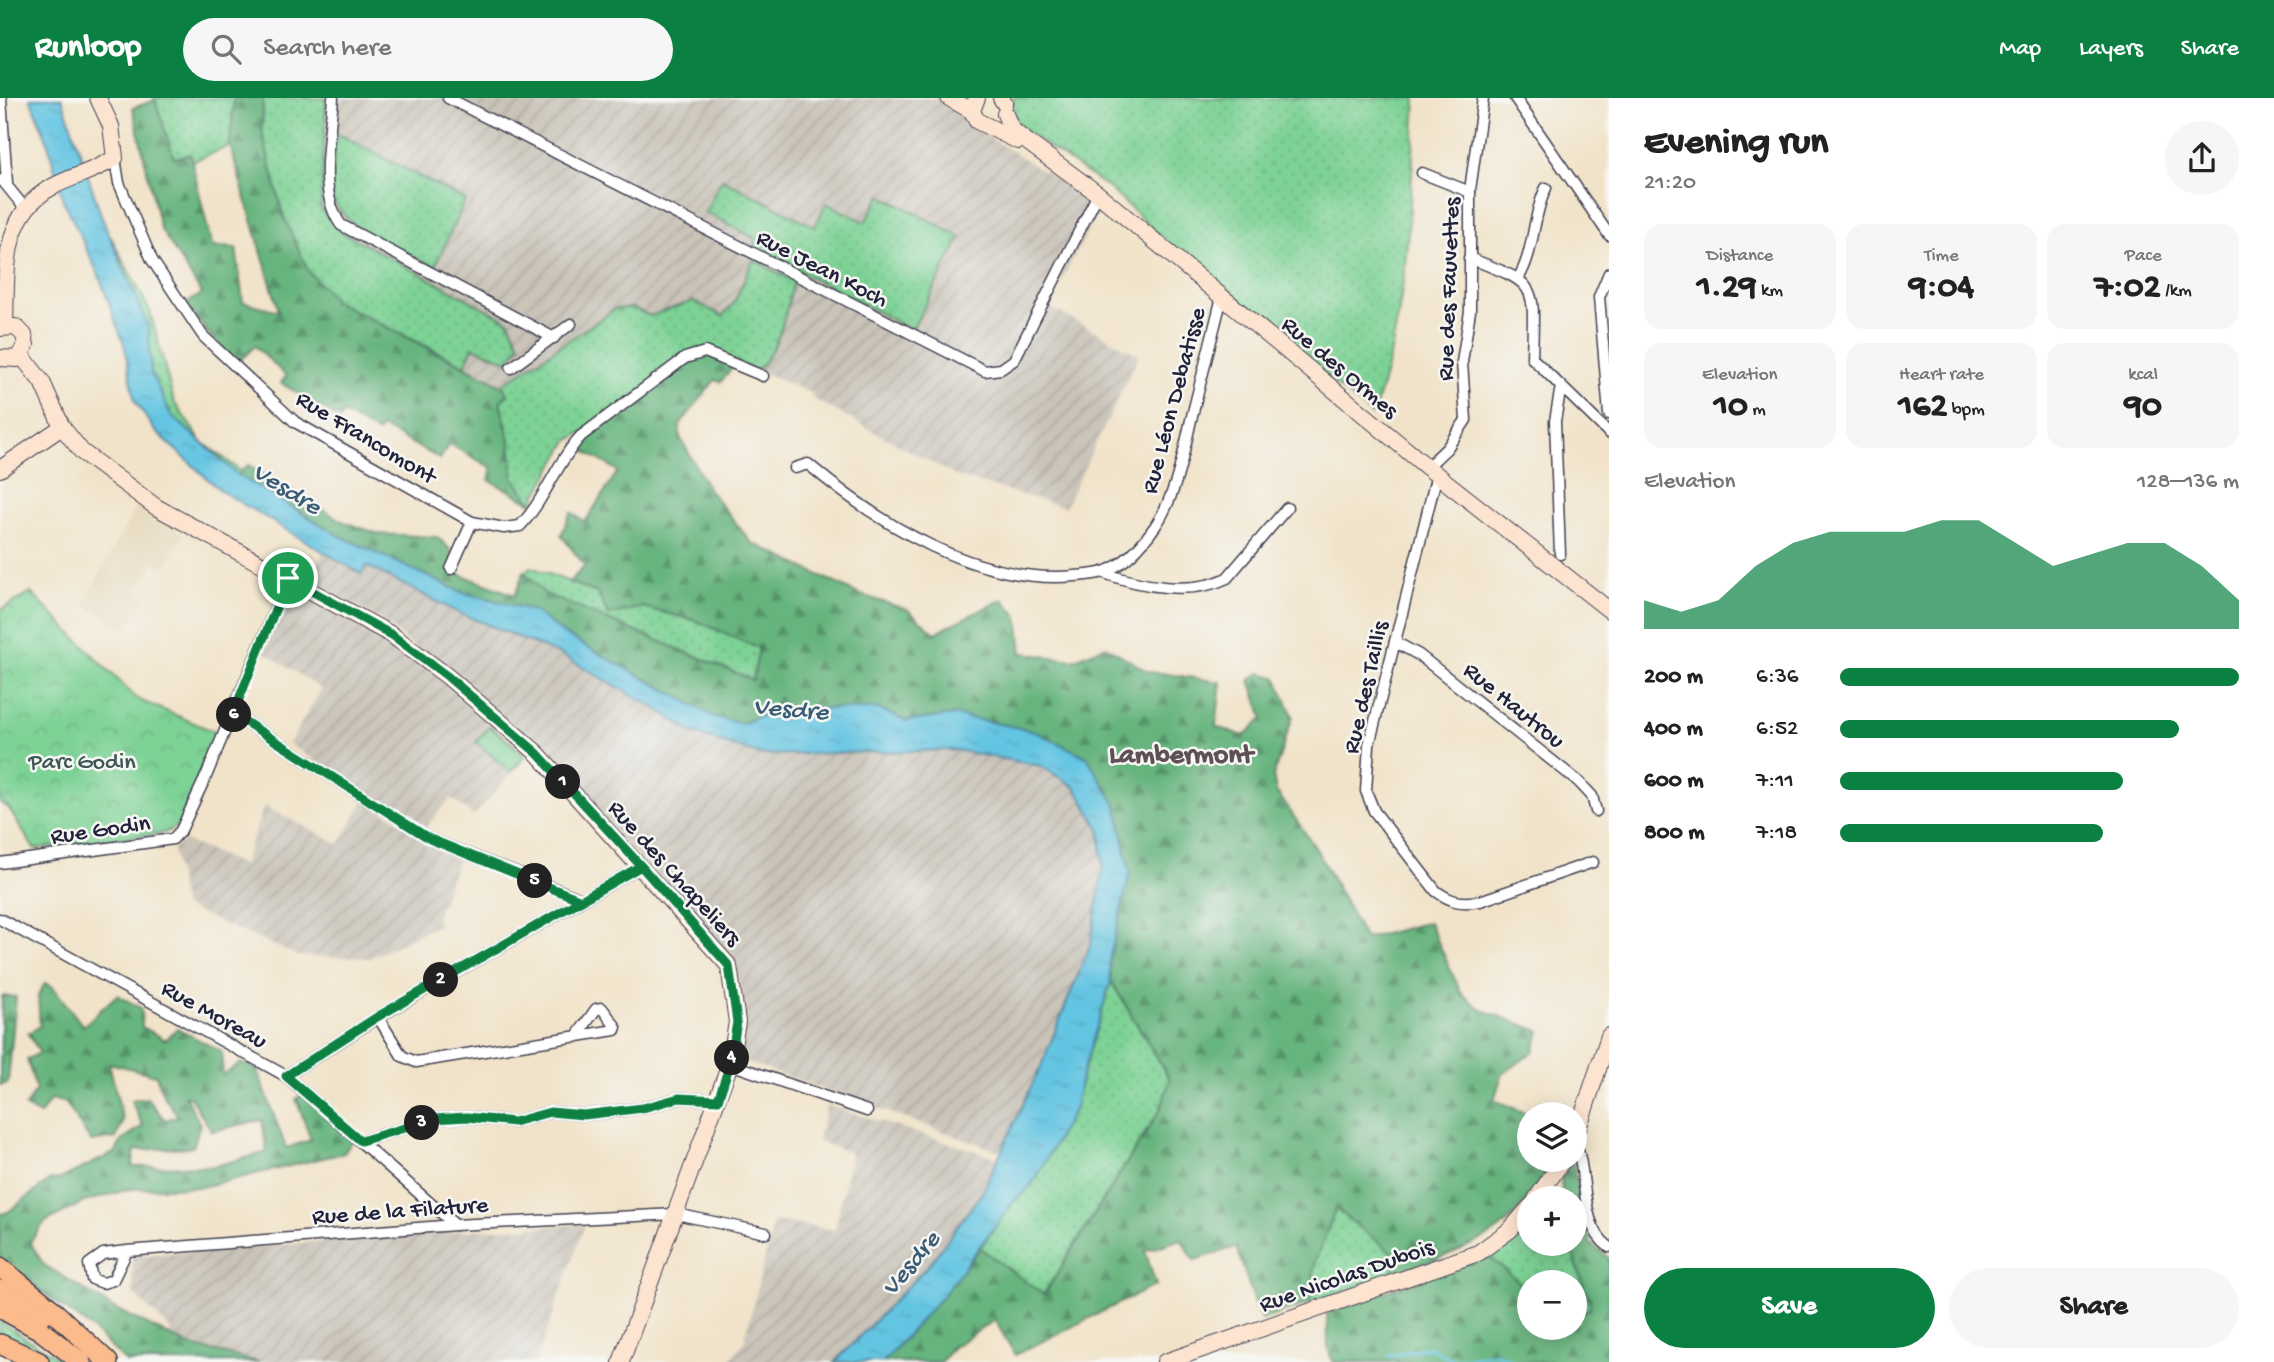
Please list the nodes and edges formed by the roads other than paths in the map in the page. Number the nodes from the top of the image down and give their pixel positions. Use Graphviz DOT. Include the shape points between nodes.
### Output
graph roads {
  1 [pos="98,98"];
  2 [pos="332,98"];
  3 [pos="448,98"];
  4 [pos="1483,98"];
  5 [pos="1515,98"];
  6 [pos="2,99"];
  7 [pos="964,101"];
  8 [pos="1003,103"];
  9 [pos="987,126"];
  10 [pos="1044,156"];
  11 [pos="110,161"];
  12 [pos="1422,173"];
  13 [pos="4,181"];
  14 [pos="1546,188"];
  15 [pos="1470,192"];
  16 [pos="1098,194"];
  17 [pos="24,207"];
  18 [pos="7,229"];
  19 [pos="1609,235"];
  20 [pos="1469,258"];
  21 [pos="1609,273"];
  22 [pos="1519,277"];
  23 [pos="1222,296"];
  24 [pos="571,324"];
  25 [pos="2,327"];
  26 [pos="554,338"];
  27 [pos="7,360"];
  28 [pos="511,368"];
  29 [pos="763,376"];
  30 [pos="1560,386"];
  31 [pos="1609,414"];
  32 [pos="62,427"];
  33 [pos="1609,433"];
  34 [pos="795,468"];
  35 [pos="0,469"];
  36 [pos="1432,470"];
  37 [pos="1287,508"];
  38 [pos="472,522"];
  39 [pos="1560,554"];
  40 [pos="451,569"];
  41 [pos="1104,573"];
  42 [pos="288,578"];
  43 [pos="1609,610"];
  44 [pos="1395,642"];
  45 [pos="233,714"];
  46 [pos="1596,810"];
  47 [pos="1593,862"];
  48 [pos="0,863"];
  49 [pos="641,866"];
  50 [pos="581,900"];
  51 [pos="0,919"];
  52 [pos="377,1017"];
  53 [pos="1609,1036"];
  54 [pos="576,1037"];
  55 [pos="730,1064"];
  56 [pos="286,1076"];
  57 [pos="718,1100"];
  58 [pos="1587,1103"];
  59 [pos="866,1111"];
  60 [pos="361,1141"];
  61 [pos="1583,1172"];
  62 [pos="676,1214"];
  63 [pos="1517,1222"];
  64 [pos="455,1225"];
  65 [pos="766,1233"];
  66 [pos="1609,1247"];
  67 [pos="127,1251"];
  68 [pos="0,1267"];
  69 [pos="0,1290"];
  70 [pos="0,1308"];
  71 [pos="77,1335"];
  72 [pos="0,1344"];
  73 [pos="39,1362"];
  74 [pos="81,1362"];
  75 [pos="107,1362"];
  76 [pos="621,1362"];
  77 [pos="1165,1362"];
  1 -- 11 [label="street" via="111,126"];
  2 -- 26 [label="street" via="328,194 331,211 341,225"];
  3 -- 16 [label="street, Rue Jean Koch" via="985,371 1002,369 1014,360"];
  4 -- 15 [label="street, Rue des Fauvettes"];
  5 -- 19 [label="street"];
  6 -- 13 [label="street"];
  7 -- 9 [label="street, Rue des Ormes" via="977,121"];
  8 -- 9 [label="street" via="998,124"];
  8 -- 10 [label="street, Rue des Ormes" via="1011,129"];
  9 -- 10 [label="street, Rue des Ormes"];
  10 -- 16 [label="street, Rue des Ormes"];
  11 -- 17 [label="street" via="51,187"];
  11 -- 38 [label="street, Rue Francomont" via="152,260 203,336 295,422"];
  12 -- 15 [label="street"];
  13 -- 17 [label="street"];
  14 -- 22 [label="street" via="1536,207"];
  15 -- 20 [label="street, Rue des Fauvettes"];
  16 -- 23 [label="street, Rue des Ormes"];
  17 -- 18 [label="street"];
  18 -- 25 [label="street"];
  20 -- 22 [label="street"];
  20 -- 36 [label="street, Rue des Fauvettes" via="1470,311 1462,362 1466,420"];
  21 -- 31 [label="street" via="1599,297"];
  22 -- 30 [label="street" via="1530,290 1533,306 1532,358"];
  23 -- 36 [label="street, Rue des Ormes"];
  23 -- 41 [label="street, Rue Léon Debatisse" via="1175,484 1157,523 1139,547"];
  24 -- 26 [label="street"];
  25 -- 27 [label="street" via="16,327 26,345"];
  26 -- 28 [label="street"];
  27 -- 32 [label="street, Rue des Chapeliers" via="42,382"];
  29 -- 38 [label="street" via="705,352 685,358 581,436 520,526"];
  30 -- 33 [label="street"];
  30 -- 39 [label="street" via="1555,421"];
  32 -- 35 [label="street"];
  32 -- 42 [label="street, Rue des Chapeliers" via="82,452 156,507"];
  34 -- 41 [label="street" via="808,464 882,518 968,561 1047,578"];
  36 -- 43 [label="street, Rue des Ormes"];
  36 -- 44 [label="street, Rue des Taillis"];
  37 -- 41 [label="street" via="1227,578 1216,584 1136,584"];
  38 -- 40 [label="street"];
  42 -- 45 [label="street, Rue Godin"];
  42 -- 49 [label="street, Rue des Chapeliers" via="401,642 438,669 537,753"];
  44 -- 46 [label="street, Rue Hautrou" via="1419,655 1579,782 1592,796"];
  44 -- 47 [label="street, Rue des Taillis" via="1369,745 1366,791 1374,811 1436,891 1449,901 1464,904"];
  45 -- 48 [label="street, Rue Godin" via="173,839"];
  45 -- 50 [label="street" via="430,839"];
  49 -- 50 [label="street"];
  49 -- 55 [label="street, Rue des Chapeliers" via="729,966 737,1022"];
  50 -- 52 [label="street"];
  51 -- 56 [label="street, Rue Moreau"];
  52 -- 54 [label="street" via="402,1056 416,1062"];
  52 -- 56 [label="street"];
  53 -- 58 [label="street"];
  55 -- 57 [label="street, Rue des Chapeliers"];
  55 -- 59 [label="street"];
  56 -- 60 [label="street, Rue Moreau"];
  57 -- 60 [label="street" via="679,1098 643,1108 584,1115 550,1112 514,1122 434,1119"];
  57 -- 62 [label="street, Rue des Chapeliers"];
  60 -- 64 [label="street, Rue Moreau"];
  61 -- 66 [label="street" via="1590,1221"];
  62 -- 64 [label="street, Rue de la Filature"];
  62 -- 65 [label="street, Rue de la Filature"];
  62 -- 76 [label="street, Rue des Chapeliers"];
  63 -- 77 [label="street, Rue Nicolas Dubois" via="1478,1252"];
  64 -- 67 [label="street, Rue de la Filature"];
  68 -- 71 [label="highway"];
  69 -- 71 [label="highway"];
  70 -- 74 [label="highway" via="40,1330"];
  71 -- 75 [label="highway"];
  72 -- 73 [label="highway"];
}
